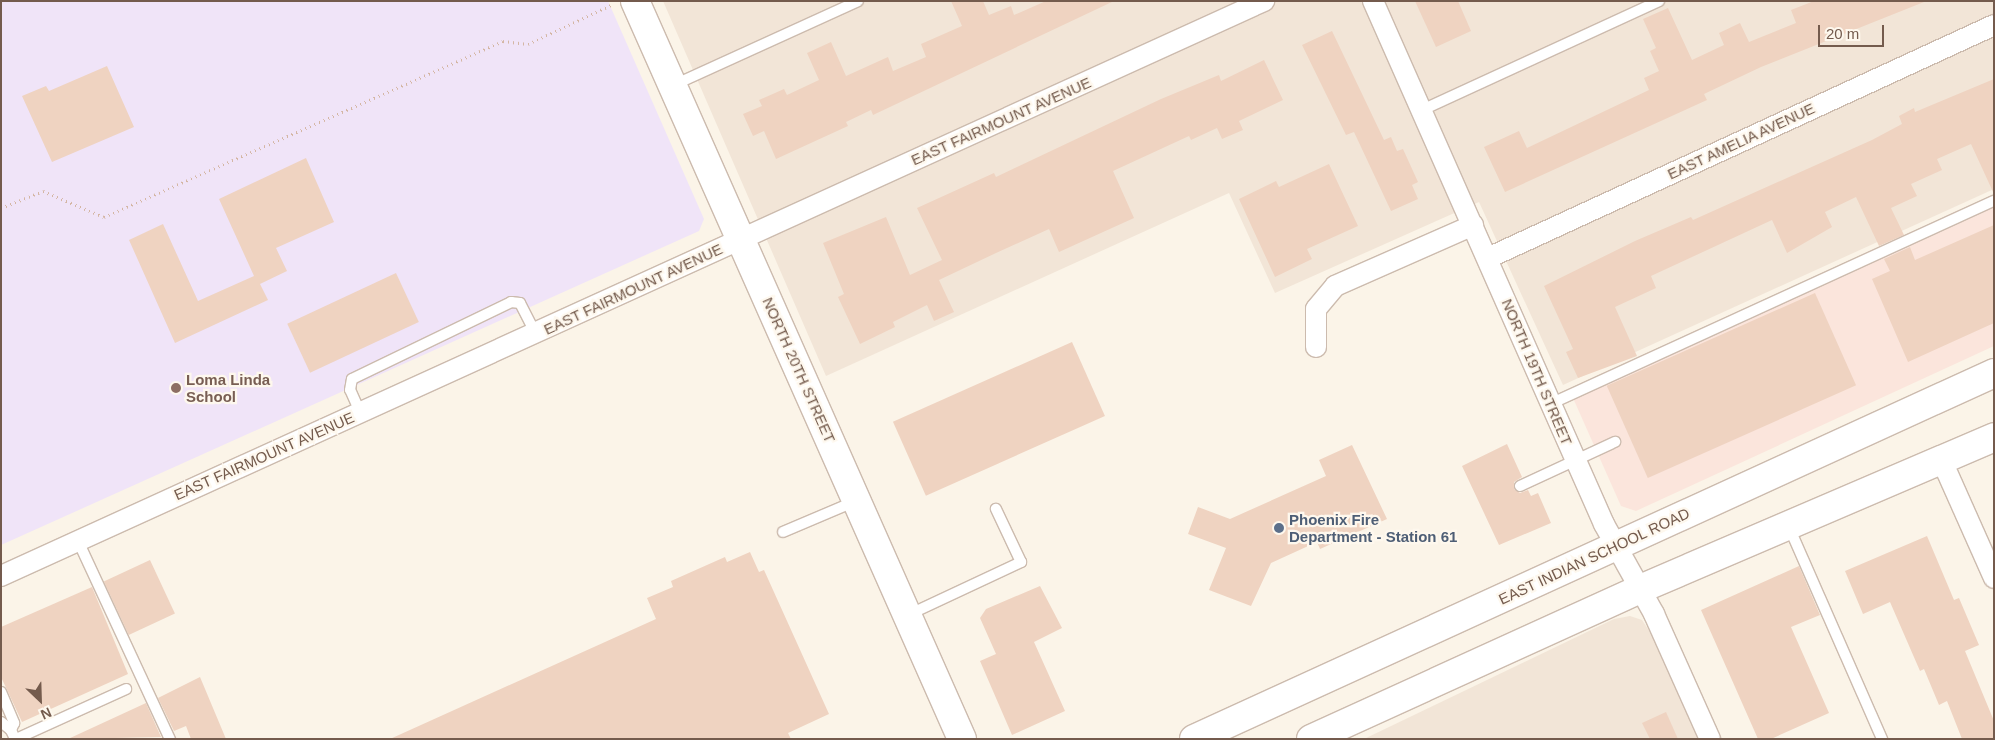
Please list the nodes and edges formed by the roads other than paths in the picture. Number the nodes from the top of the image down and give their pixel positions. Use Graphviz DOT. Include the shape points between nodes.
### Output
graph roads {
  1 [pos="858,1"];
  2 [pos="1264,1"];
  3 [pos="1373,1"];
  4 [pos="1659,1"];
  5 [pos="624,3"];
  6 [pos="1994,25"];
  7 [pos="673,85"];
  8 [pos="1422,110"];
  9 [pos="1994,201"];
  10 [pos="1473,225"];
  11 [pos="742,238"];
  12 [pos="1488,258"];
  13 [pos="536,333"];
  14 [pos="1316,347"];
  15 [pos="1994,373"];
  16 [pos="1550,404"];
  17 [pos="360,412"];
  18 [pos="1994,438"];
  19 [pos="1615,442"];
  20 [pos="1575,461"];
  21 [pos="1942,461"];
  22 [pos="1520,486"];
  23 [pos="857,500"];
  24 [pos="996,509"];
  25 [pos="1789,526"];
  26 [pos="783,532"];
  27 [pos="78,541"];
  28 [pos="1616,546"];
  29 [pos="1,576"];
  30 [pos="1994,578"];
  31 [pos="1640,589"];
  32 [pos="908,615"];
  33 [pos="126,689"];
  34 [pos="1,692"];
  35 [pos="1,722"];
  36 [pos="14,736"];
  37 [pos="170,739"];
  38 [pos="962,739"];
  39 [pos="1194,739"];
  40 [pos="1312,739"];
  41 [pos="1710,739"];
  42 [pos="1882,739"];
  1 -- 7 [label="lane"];
  2 -- 11 [label="street, EAST FAIRMOUNT AVENUE"];
  3 -- 8 [label="street, NORTH 19TH STREET"];
  4 -- 8 [label="lane"];
  5 -- 7 [label="main road, NORTH 20TH STREET"];
  6 -- 12 [label="street, EAST AMELIA AVENUE"];
  7 -- 11 [label="main road, NORTH 20TH STREET"];
  8 -- 10 [label="street, NORTH 19TH STREET"];
  9 -- 16 [label="lane"];
  10 -- 12 [label="street, NORTH 19TH STREET"];
  10 -- 14 [label="street" via="1335,286 1316,309"];
  11 -- 13 [label="street, EAST FAIRMOUNT AVENUE"];
  11 -- 23 [label="main road, NORTH 20TH STREET"];
  12 -- 16 [label="street, NORTH 19TH STREET"];
  13 -- 17 [label="street, EAST FAIRMOUNT AVENUE"];
  13 -- 17 [label="lane" via="520,302 511,302 352,379 350,390"];
  15 -- 28 [label="main road, EAST INDIAN SCHOOL ROAD"];
  16 -- 20 [label="street, NORTH 19TH STREET"];
  17 -- 27 [label="street, EAST FAIRMOUNT AVENUE"];
  18 -- 21 [label="main road"];
  19 -- 20 [label="lane"];
  20 -- 22 [label="lane"];
  20 -- 28 [label="street, NORTH 19TH STREET"];
  21 -- 25 [label="main road"];
  21 -- 30 [label="street"];
  23 -- 26 [label="lane"];
  23 -- 32 [label="main road, NORTH 20TH STREET"];
  24 -- 32 [label="lane" via="1021,562"];
  25 -- 31 [label="main road"];
  25 -- 42 [label="lane"];
  27 -- 29 [label="street, EAST FAIRMOUNT AVENUE"];
  27 -- 37 [label="lane"];
  28 -- 31 [label="street, NORTH 19TH STREET"];
  28 -- 39 [label="main road, EAST INDIAN SCHOOL ROAD"];
  31 -- 40 [label="main road"];
  31 -- 41 [label="street, NORTH 19TH STREET"];
  32 -- 38 [label="main road, NORTH 20TH STREET"];
  33 -- 36 [label="lane"];
  34 -- 36 [label="lane" via="14,723"];
  35 -- 36 [label="lane"];
}
